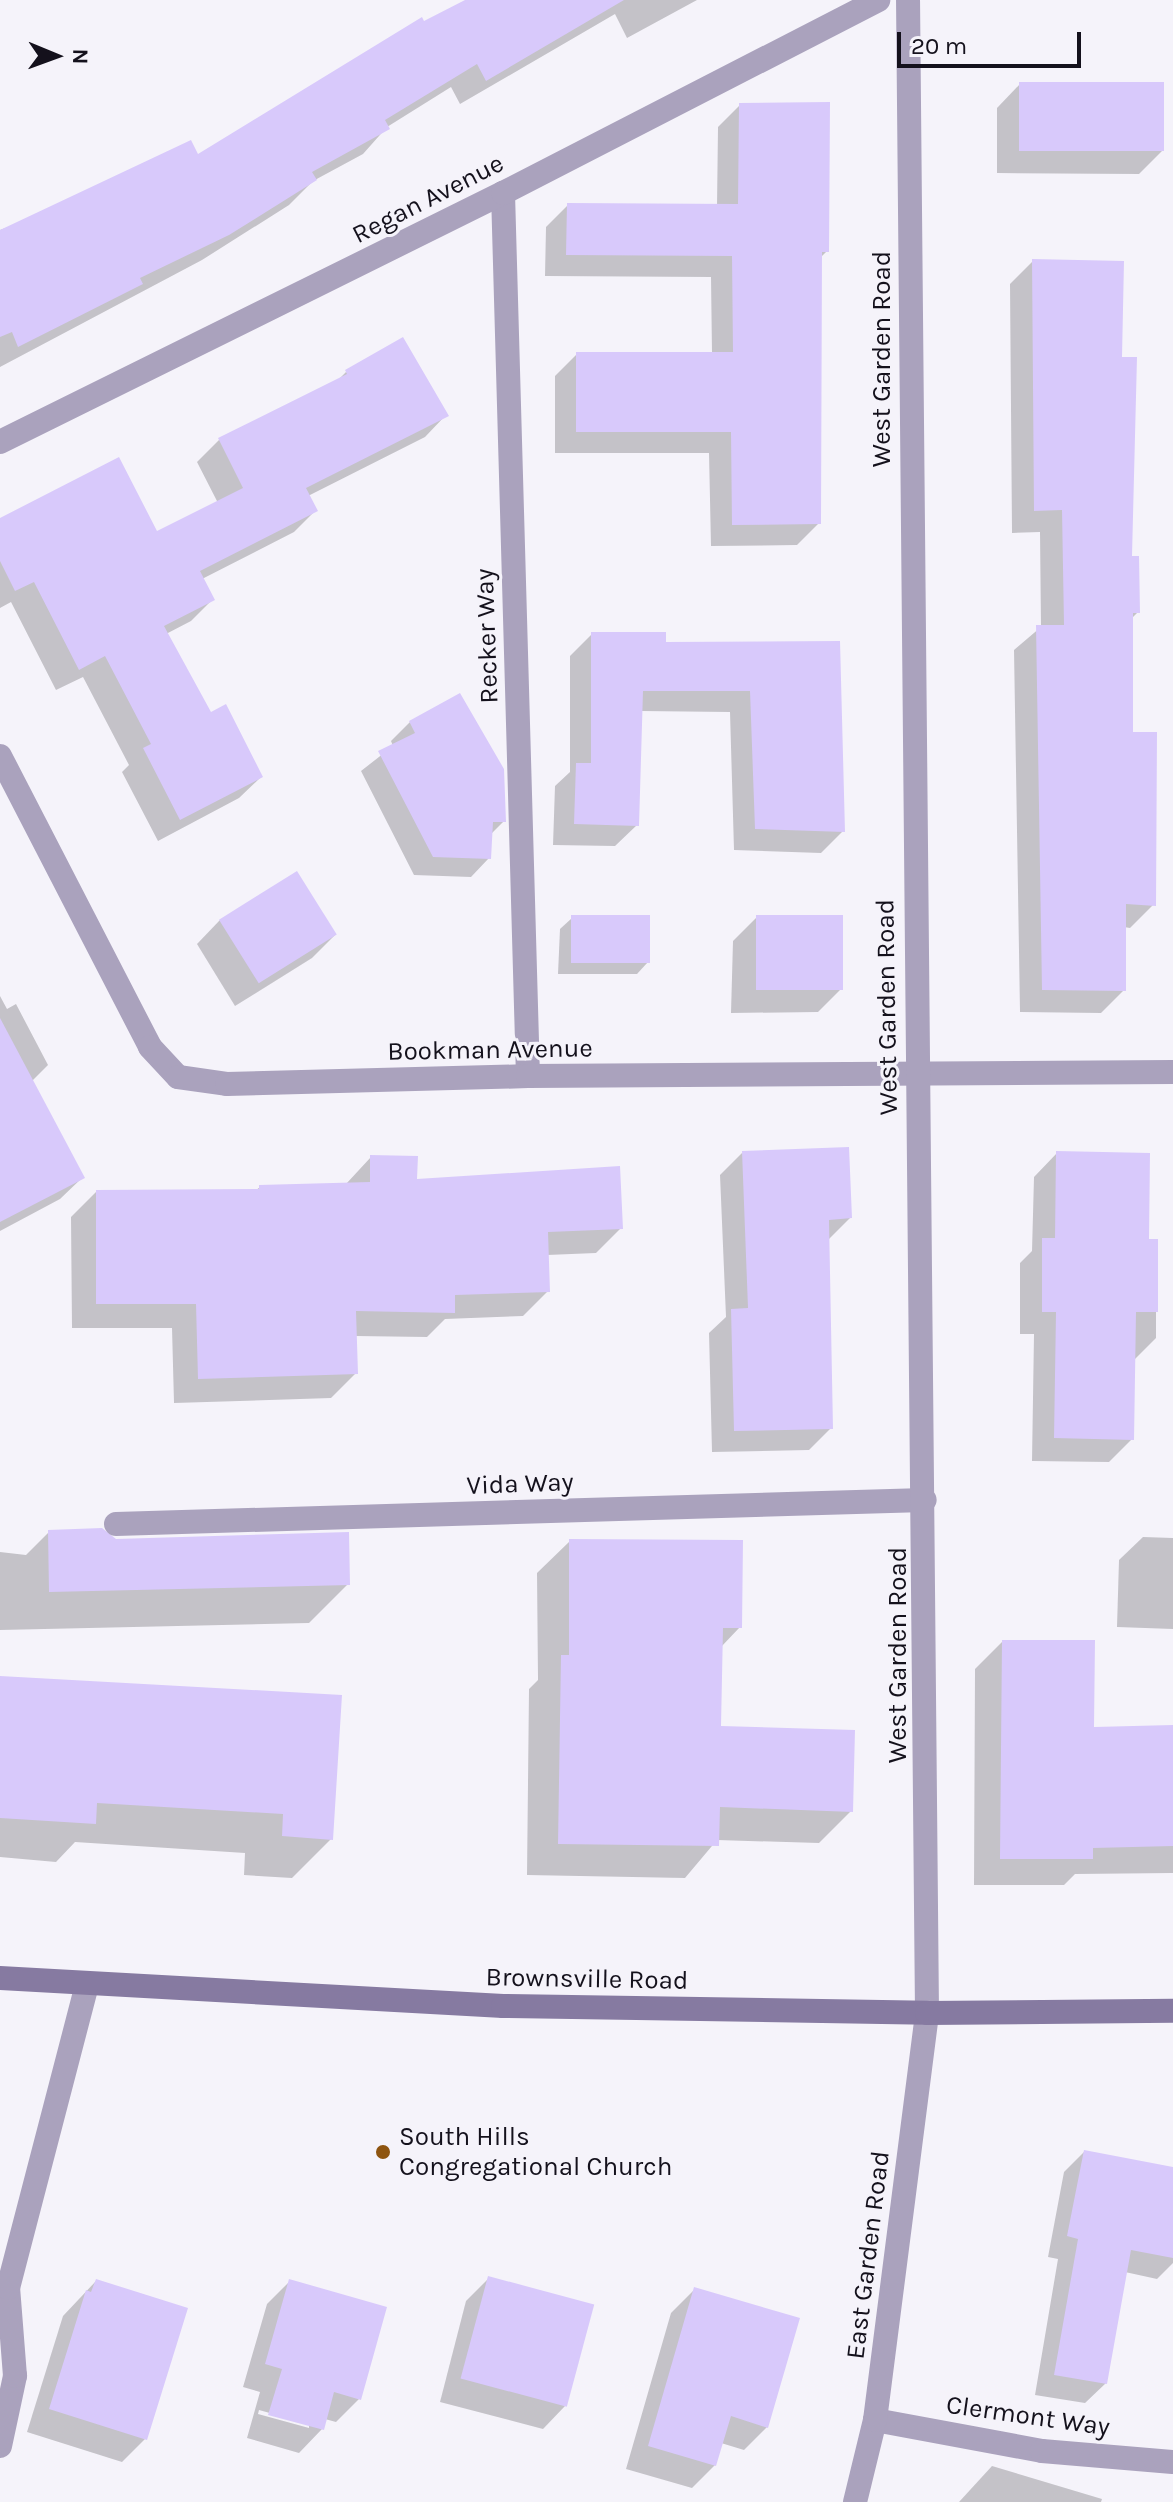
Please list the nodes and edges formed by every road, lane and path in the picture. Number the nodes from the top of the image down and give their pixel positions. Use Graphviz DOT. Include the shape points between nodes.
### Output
graph roads {
  1 [pos="878,0"];
  2 [pos="908,0"];
  3 [pos="503,193"];
  4 [pos="0,442"];
  5 [pos="0,756"];
  6 [pos="1173,1072"];
  7 [pos="915,1075"];
  8 [pos="528,1076"];
  9 [pos="925,1500"];
  10 [pos="116,1524"];
  11 [pos="0,1978"];
  12 [pos="87,1984"];
  13 [pos="1173,2011"];
  14 [pos="927,2013"];
  15 [pos="875,2420"];
  16 [pos="0,2446"];
  17 [pos="1173,2462"];
  18 [pos="855,2502"];
  1 -- 3 [label="street, Regan Avenue"];
  2 -- 7 [label="street, West Garden Road"];
  3 -- 4 [label="street, Regan Avenue"];
  3 -- 8 [label="street, Recker Way"];
  5 -- 8 [label="street, Bookman Avenue" via="150,1047 178,1077 227,1084"];
  6 -- 7 [label="street, Bookman Avenue"];
  7 -- 8 [label="street, Bookman Avenue"];
  7 -- 9 [label="street, West Garden Road"];
  9 -- 10 [label="street, Vida Way"];
  9 -- 14 [label="street, West Garden Road"];
  11 -- 12 [label="main road, Brownsville Road"];
  12 -- 14 [label="main road, Brownsville Road" via="503,2006"];
  12 -- 16 [label="street" via="8,2288 15,2376"];
  13 -- 14 [label="main road, Brownsville Road"];
  14 -- 15 [label="street, East Garden Road"];
  15 -- 17 [label="street, Clermont Way" via="1042,2451"];
  15 -- 18 [label="street, East Garden Road"];
}
